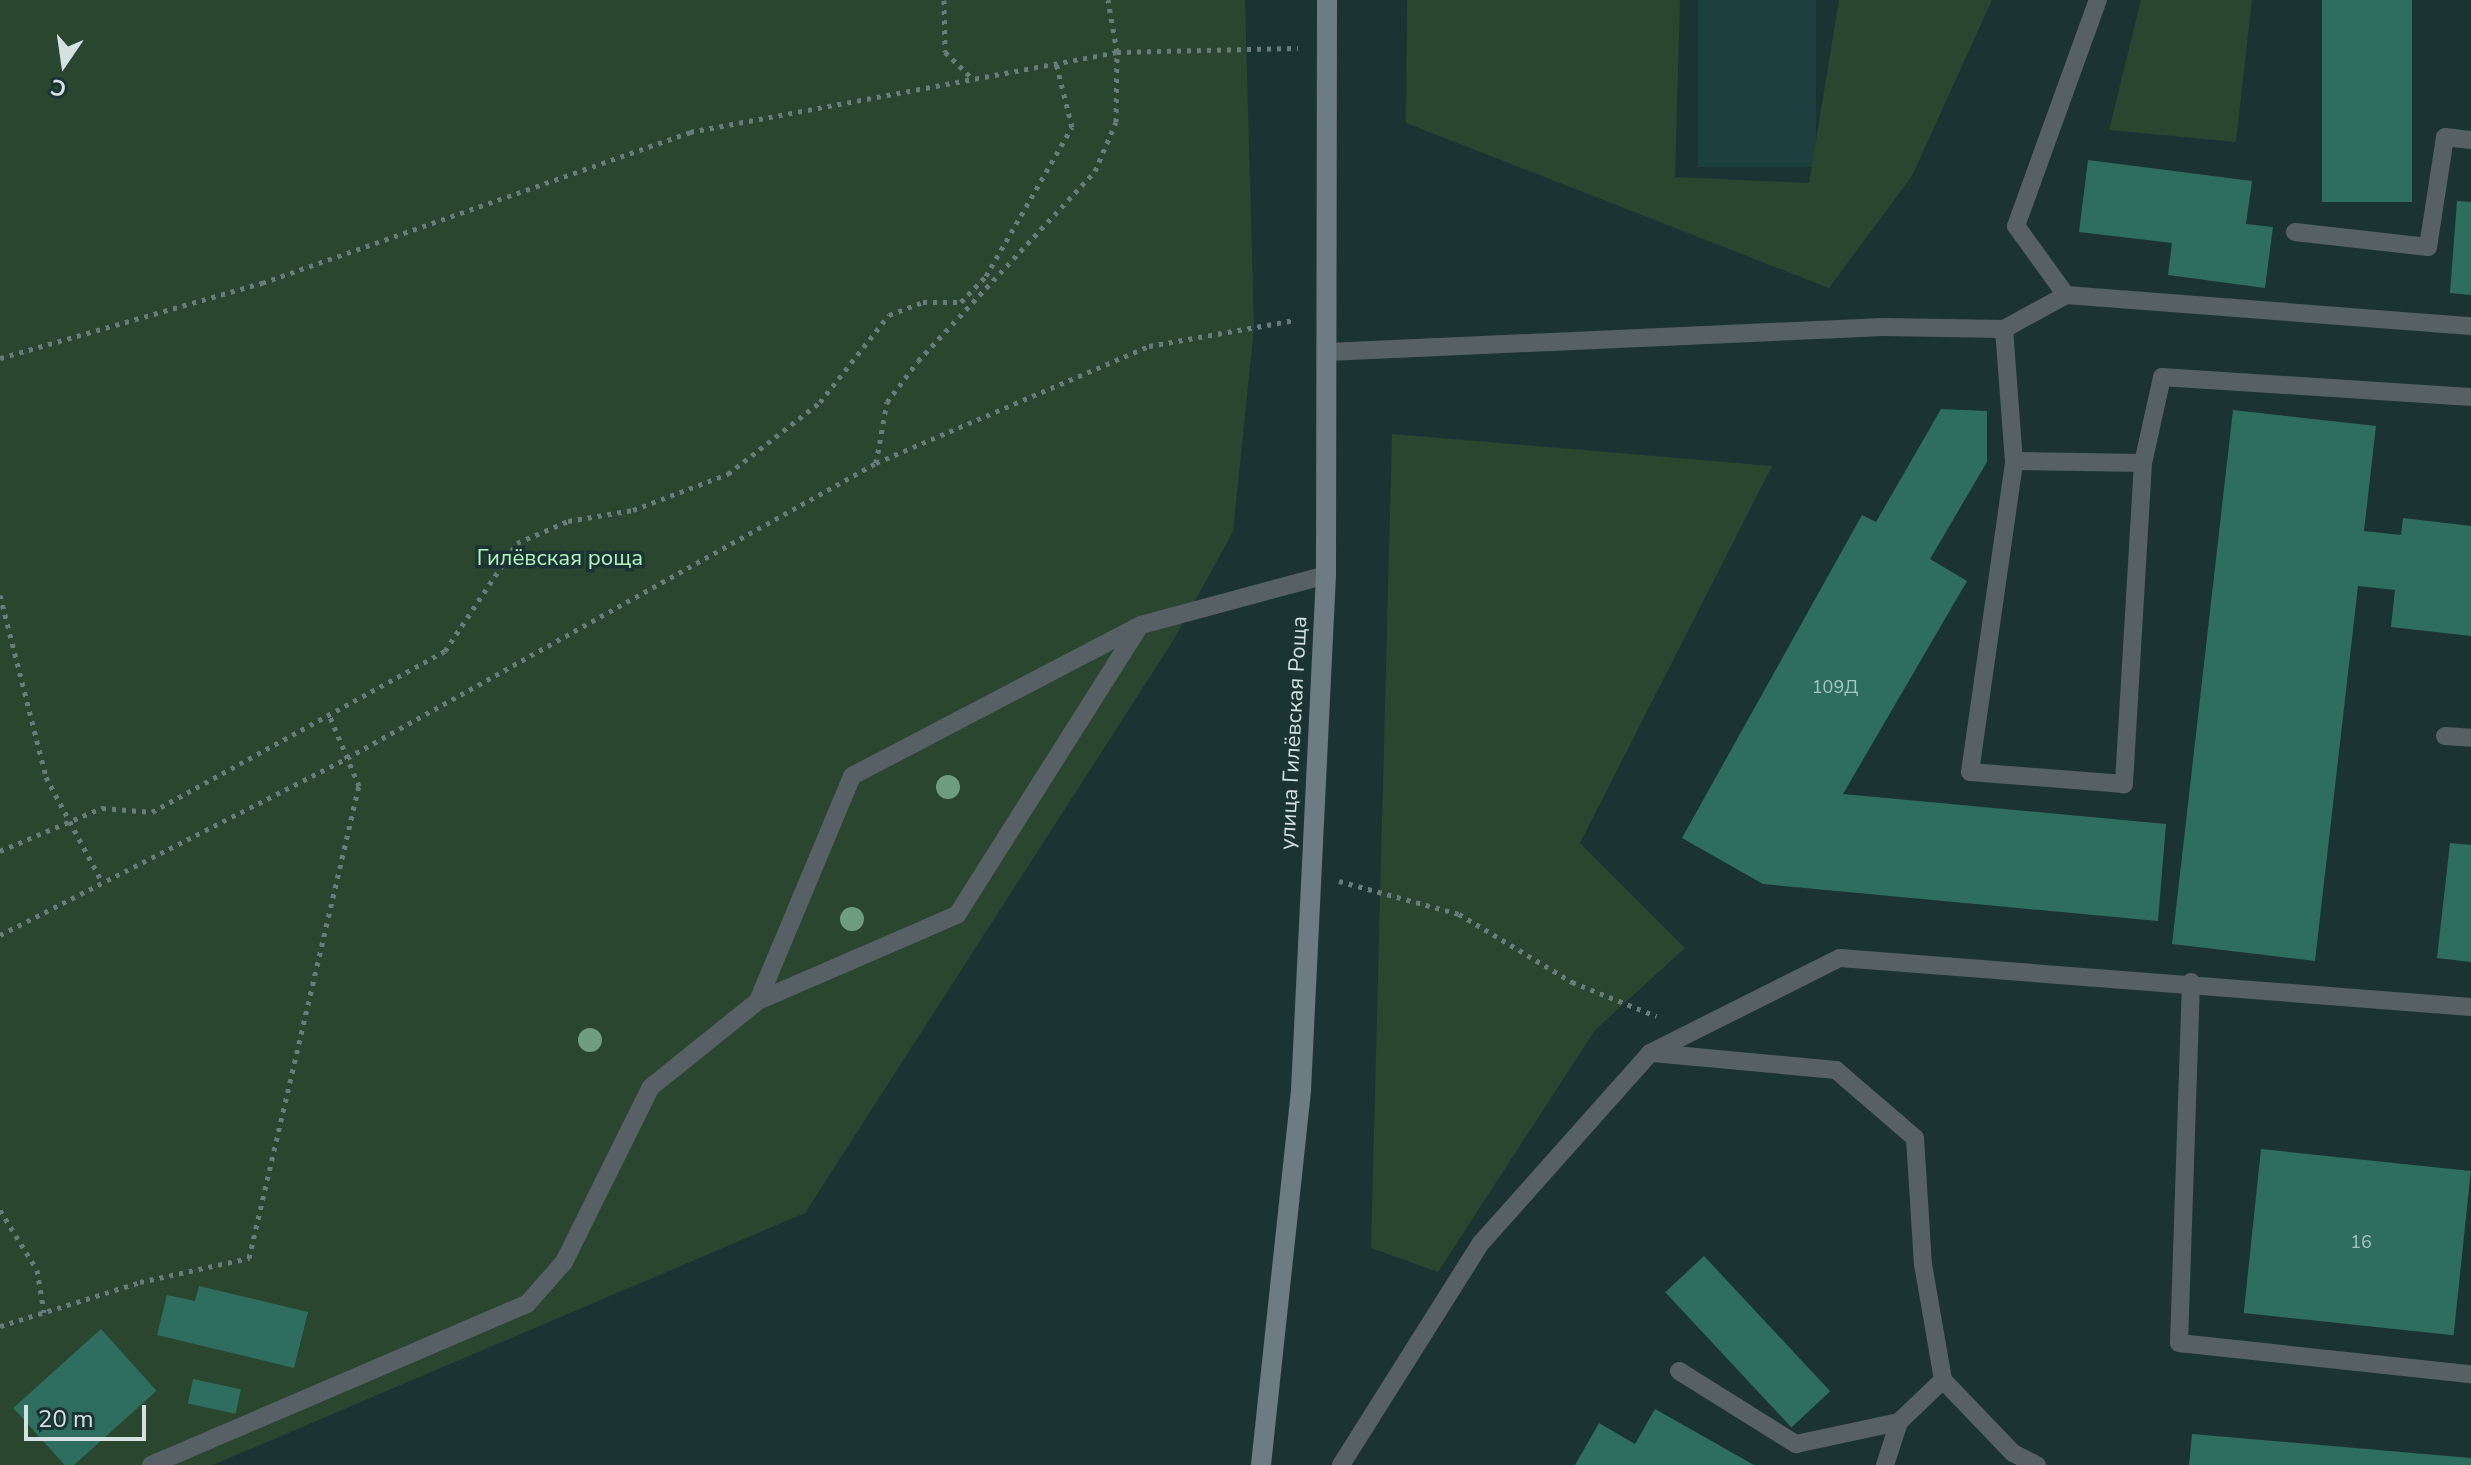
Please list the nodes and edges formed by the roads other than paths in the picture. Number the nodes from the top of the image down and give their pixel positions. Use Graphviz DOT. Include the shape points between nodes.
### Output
graph roads {
  1 [pos="1327,0"];
  2 [pos="2098,0"];
  3 [pos="2471,140"];
  4 [pos="2295,232"];
  5 [pos="2066,295"];
  6 [pos="2471,326"];
  7 [pos="2004,329"];
  8 [pos="1328,352"];
  9 [pos="2471,397"];
  10 [pos="2014,461"];
  11 [pos="2143,463"];
  12 [pos="1326,575"];
  13 [pos="1141,625"];
  14 [pos="2445,736"];
  15 [pos="2471,738"];
  16 [pos="2191,982"];
  17 [pos="758,1001"];
  18 [pos="2471,1007"];
  19 [pos="1650,1053"];
  20 [pos="1679,1371"];
  21 [pos="2471,1374"];
  22 [pos="1943,1380"];
  23 [pos="1899,1422"];
  24 [pos="151,1465"];
  25 [pos="1261,1465"];
  26 [pos="1341,1465"];
  27 [pos="1885,1465"];
  28 [pos="2037,1465"];
  1 -- 8 [label="street, улица Гилёвская Роща"];
  2 -- 5 [label="lane" via="2016,226"];
  3 -- 4 [label="lane" via="2445,137 2428,247"];
  5 -- 6 [label="lane"];
  5 -- 7 [label="lane"];
  7 -- 8 [label="lane" via="1883,327"];
  7 -- 10 [label="lane"];
  8 -- 12 [label="street, улица Гилёвская Роща"];
  9 -- 11 [label="lane" via="2162,377"];
  10 -- 11 [label="lane"];
  10 -- 11 [label="lane" via="1970,772 2124,784"];
  12 -- 13 [label="lane"];
  12 -- 25 [label="street, улица Гилёвская Роща" via="1301,1090"];
  13 -- 17 [label="lane" via="957,915"];
  13 -- 17 [label="lane" via="852,776"];
  14 -- 15 [label="lane"];
  16 -- 18 [label="lane"];
  16 -- 19 [label="lane" via="1840,958"];
  16 -- 21 [label="lane" via="2179,1343"];
  17 -- 24 [label="lane" via="651,1087 616,1171 564,1262 527,1304"];
  19 -- 22 [label="lane" via="1836,1070 1915,1138 1923,1264"];
  19 -- 26 [label="lane" via="1481,1243"];
  20 -- 23 [label="lane" via="1796,1444"];
  22 -- 23 [label="lane"];
  22 -- 28 [label="lane" via="2013,1453"];
  23 -- 27 [label="lane"];
}
